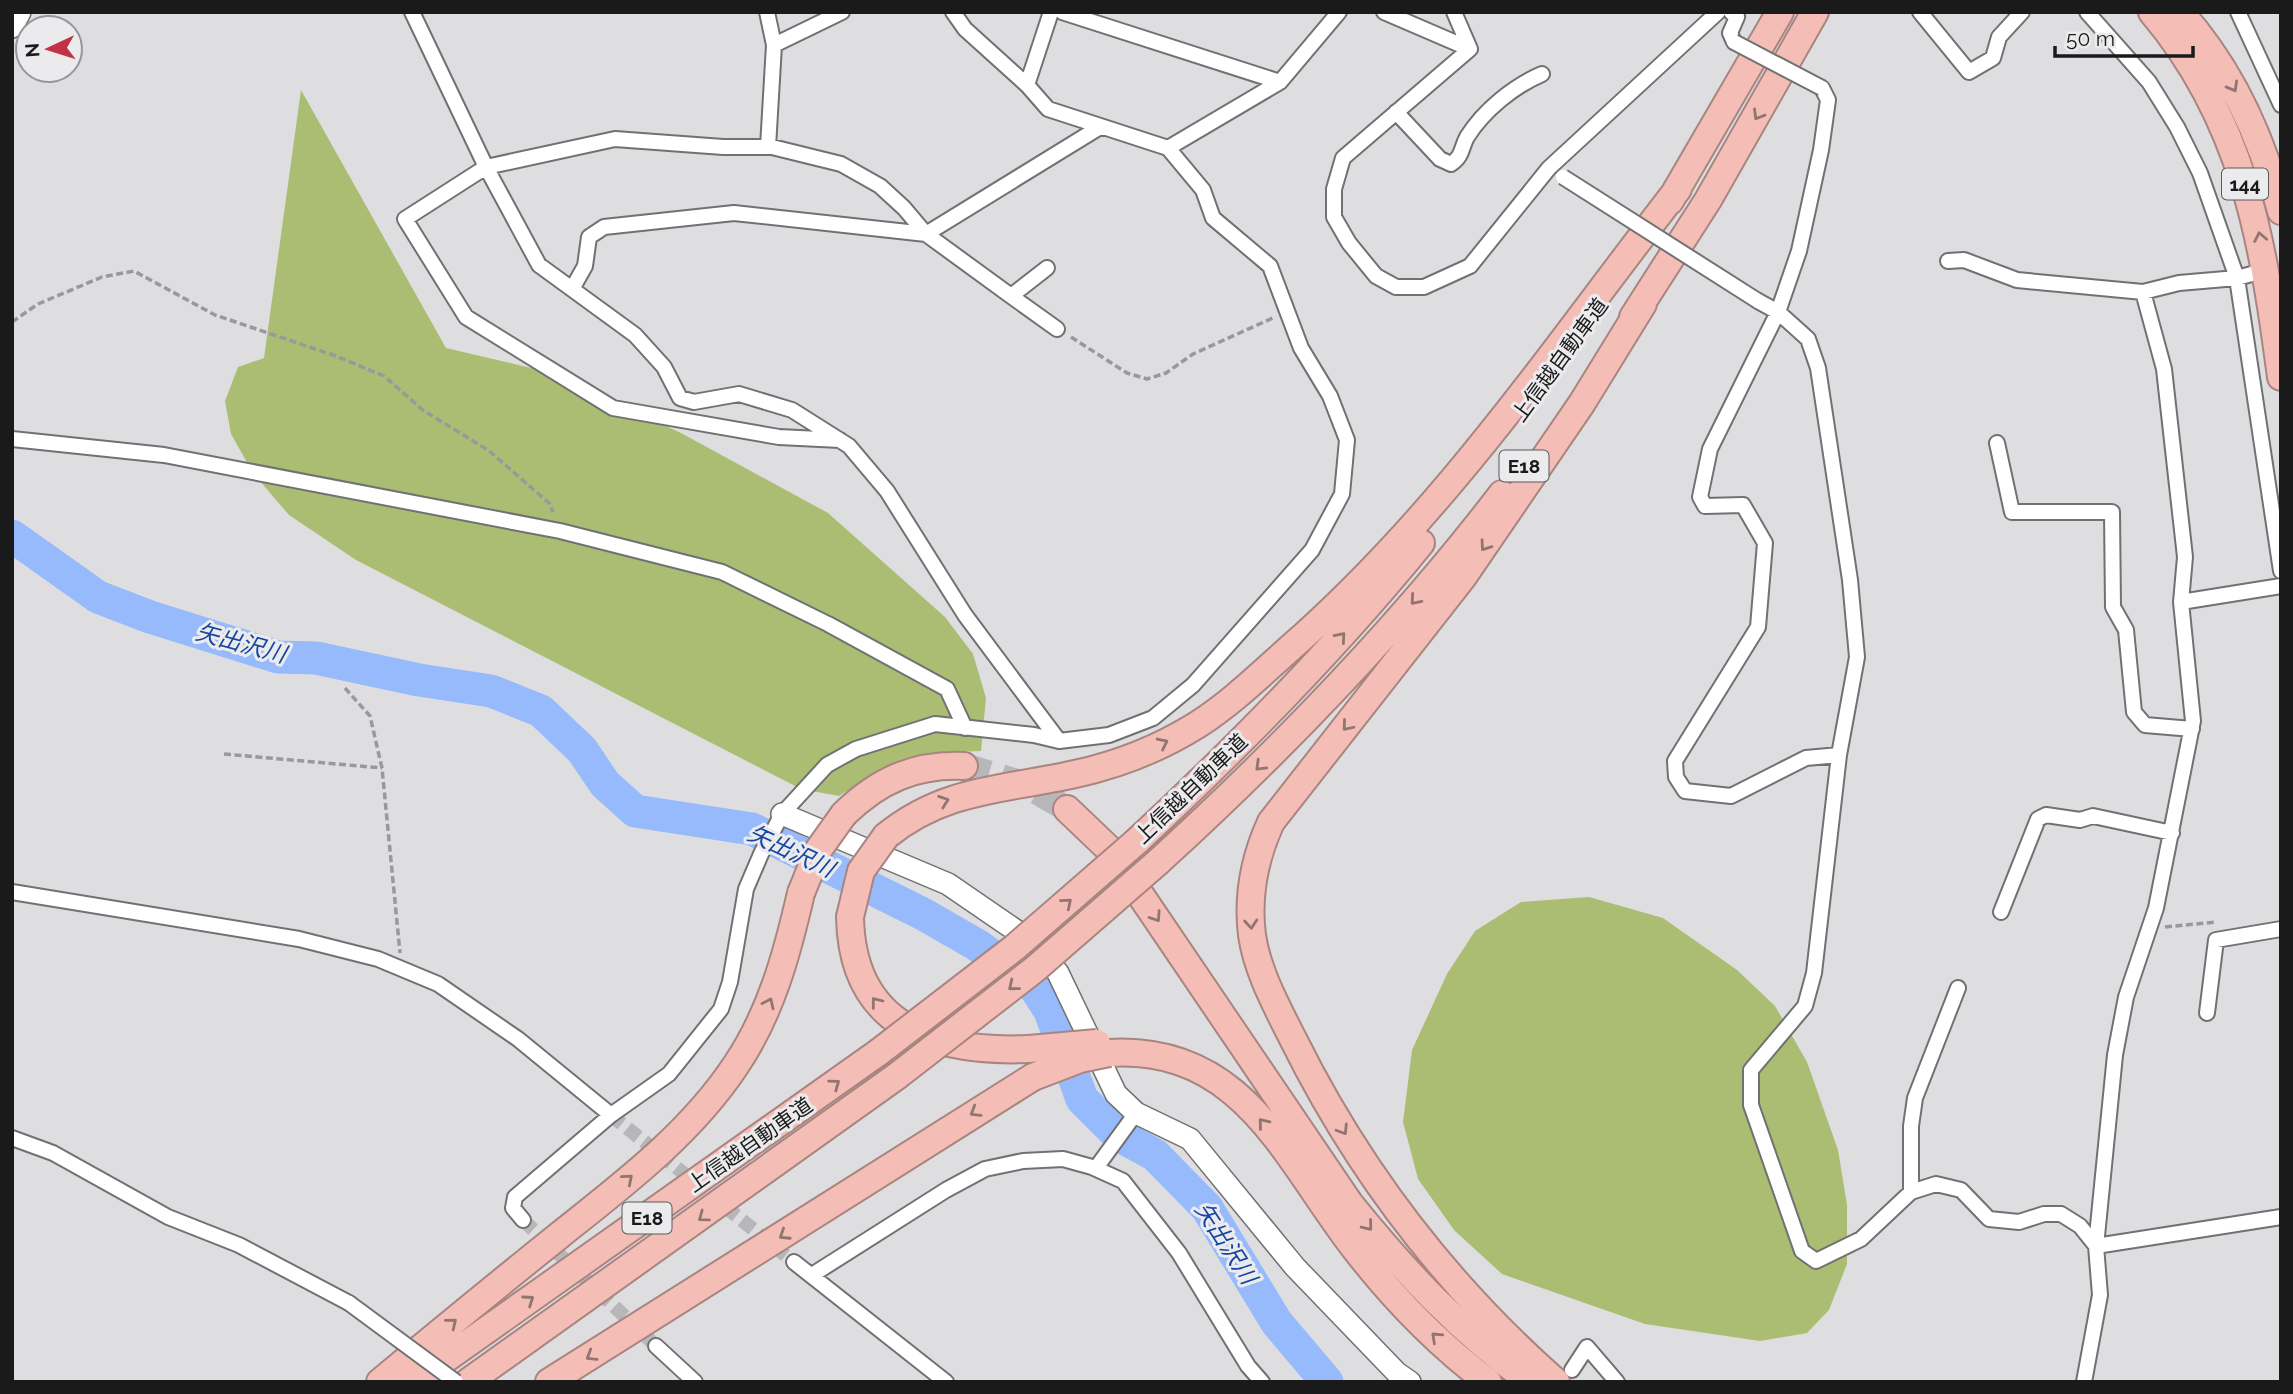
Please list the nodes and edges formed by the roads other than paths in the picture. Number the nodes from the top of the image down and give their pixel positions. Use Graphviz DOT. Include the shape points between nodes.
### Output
graph roads {
  1 [pos="20,12"];
  2 [pos="412,12"];
  3 [pos="767,12"];
  4 [pos="842,12"];
  5 [pos="953,12"];
  6 [pos="1051,12"];
  7 [pos="1062,12"];
  8 [pos="1339,12"];
  9 [pos="1384,12"];
  10 [pos="1454,12"];
  11 [pos="1718,12"];
  12 [pos="1731,12"];
  13 [pos="1780,12"];
  14 [pos="1815,12"];
  15 [pos="1920,12"];
  16 [pos="2022,12"];
  17 [pos="2087,12"];
  18 [pos="2152,12"];
  19 [pos="2180,12"];
  20 [pos="2238,12"];
  21 [pos="12,27"];
  22 [pos="774,44"];
  23 [pos="1469,49"];
  24 [pos="1542,74"];
  25 [pos="1280,82"];
  26 [pos="1027,85"];
  27 [pos="2281,105"];
  28 [pos="1396,112"];
  29 [pos="1100,127"];
  30 [pos="768,147"];
  31 [pos="1168,148"];
  32 [pos="486,167"];
  33 [pos="1549,168"];
  34 [pos="1678,189"];
  35 [pos="2281,211"];
  36 [pos="926,234"];
  37 [pos="1948,261"];
  38 [pos="1047,268"];
  39 [pos="2266,270"];
  40 [pos="2237,278"];
  41 [pos="572,289"];
  42 [pos="2143,292"];
  43 [pos="1011,296"];
  44 [pos="1643,304"];
  45 [pos="1778,313"];
  46 [pos="1057,329"];
  47 [pos="2281,377"];
  48 [pos="12,439"];
  49 [pos="840,440"];
  50 [pos="1997,443"];
  51 [pos="2281,571"];
  52 [pos="2281,586"];
  53 [pos="2181,602"];
  54 [pos="965,729"];
  55 [pos="2192,729"];
  56 [pos="1059,741"];
  57 [pos="1839,755"];
  58 [pos="964,766"];
  59 [pos="1067,808"];
  60 [pos="778,821"];
  61 [pos="2172,833"];
  62 [pos="12,892"];
  63 [pos="2001,912"];
  64 [pos="2281,929"];
  65 [pos="1958,988"];
  66 [pos="2207,1013"];
  67 [pos="1107,1048"];
  68 [pos="611,1115"];
  69 [pos="1133,1118"];
  70 [pos="12,1138"];
  71 [pos="1099,1164"];
  72 [pos="1911,1192"];
  73 [pos="2281,1217"];
  74 [pos="523,1220"];
  75 [pos="2096,1246"];
  76 [pos="794,1262"];
  77 [pos="812,1275"];
  78 [pos="656,1346"];
  79 [pos="1564,1376"];
  80 [pos="380,1382"];
  81 [pos="413,1382"];
  82 [pos="456,1382"];
  83 [pos="468,1382"];
  84 [pos="549,1382"];
  85 [pos="695,1382"];
  86 [pos="946,1382"];
  87 [pos="1262,1382"];
  88 [pos="1410,1382"];
  89 [pos="1488,1382"];
  90 [pos="1531,1382"];
  91 [pos="1617,1382"];
  92 [pos="2084,1382"];
  1 -- 21 [label="street"];
  2 -- 32 [label="street"];
  3 -- 22 [label="street"];
  4 -- 22 [label="street"];
  5 -- 26 [label="street" via="964,29"];
  6 -- 26 [label="street"];
  7 -- 25 [label="street"];
  8 -- 25 [label="street"];
  9 -- 23 [label="street"];
  10 -- 23 [label="street"];
  11 -- 33 [label="street"];
  12 -- 45 [label="street, bridge" via="1737,17 1730,33 1734,42 1822,88 1828,100 1799,251"];
  13 -- 34 [label="highway, 上信越自動車道 / E18"];
  14 -- 44 [label="highway, 上信越自動車道 / E18, one-way"];
  15 -- 16 [label="street" via="1969,72 1993,58 1999,37"];
  17 -- 40 [label="street" via="2150,82 2177,127 2200,173"];
  39 -- 18 [label="highway, 144, one-way" via="2246,188 2219,117 2180,48"];
  19 -- 35 [label="highway, 144, one-way" via="2242,103"];
  20 -- 27 [label="street"];
  22 -- 30 [label="street"];
  23 -- 28 [label="street"];
  24 -- 28 [label="street" via="1522,83 1483,118 1466,138 1460,158 1451,164 1440,159"];
  25 -- 31 [label="street"];
  26 -- 29 [label="street" via="1048,109"];
  28 -- 33 [label="street" via="1343,158 1334,189 1334,217 1349,243 1376,276 1396,287 1424,287 1470,266"];
  29 -- 31 [label="street"];
  29 -- 36 [label="street"];
  30 -- 32 [label="street" via="615,139"];
  30 -- 36 [label="street" via="841,164 880,186"];
  31 -- 56 [label="street" via="1203,190 1213,218 1270,266 1301,348 1330,396 1347,440 1342,494 1312,550 1193,685 1153,718 1109,735"];
  32 -- 41 [label="street" via="539,265"];
  32 -- 49 [label="street" via="405,219 466,317 613,408 779,437"];
  33 -- 45 [label="street, bridge"];
  67 -- 34 [label="highway, one-way, bridge" via="983,1050 904,1028 869,993 850,940 850,917 862,871 886,836 923,809 946,799 1075,774 1137,755 1198,724 1228,702 1405,538 1479,453"];
  81 -- 34 [label="highway, 上信越自動車道 / E18, one-way, bridge" via="879,1052 1014,948 1137,841 1265,719 1391,581 1537,394"];
  36 -- 41 [label="street" via="734,213 604,227 589,237 585,266"];
  36 -- 43 [label="street"];
  37 -- 42 [label="street" via="1964,260 2017,279"];
  38 -- 43 [label="street"];
  39 -- 40 [label="street"];
  39 -- 47 [label="highway, 144"];
  40 -- 42 [label="street"];
  40 -- 51 [label="street"];
  41 -- 49 [label="street" via="635,334 664,367 680,398 694,402 739,394 792,410"];
  42 -- 53 [label="street" via="2164,369 2185,557"];
  43 -- 46 [label="street"];
  44 -- 79 [label="highway, one-way" via="1464,577 1270,822 1251,881 1253,938 1262,969 1277,1008 1332,1112 1399,1214 1439,1264 1526,1355"];
  44 -- 83 [label="highway, 上信越自動車道 / E18, one-way, bridge" via="1508,485 1408,608 1287,740 1158,862 1035,969 897,1076"];
  45 -- 57 [label="street" via="1808,339 1818,368 1850,580 1857,657"];
  45 -- 57 [label="street" via="1710,449 1700,496 1706,506 1743,505 1766,543 1758,626 1675,761 1676,777 1685,791 1731,796 1806,758"];
  48 -- 54 [label="street" via="164,455 560,531 722,572 947,689"];
  49 -- 56 [label="street" via="887,491 965,615"];
  50 -- 55 [label="street" via="2012,512 2112,512 2113,607 2126,630 2134,712 2145,725"];
  52 -- 53 [label="street"];
  53 -- 55 [label="street"];
  54 -- 56 [label="street"];
  54 -- 60 [label="street" via="934,724 856,749 827,765"];
  55 -- 61 [label="street"];
  57 -- 72 [label="street" via="1814,973 1805,1006 1751,1070 1751,1105 1802,1251 1816,1261 1861,1239"];
  80 -- 58 [label="highway, one-way, bridge" via="612,1193 714,1096 757,1028 776,987 819,849 844,814 862,797 908,771"];
  59 -- 90 [label="highway, one-way" via="1110,850 1350,1204 1461,1326"];
  60 -- 68 [label="street" via="746,889 722,1009 669,1074"];
  60 -- 69 [label="street" via="948,884 1034,943 1058,973 1116,1094"];
  61 -- 63 [label="street" via="2093,816 2080,820 2046,815 2038,819"];
  61 -- 75 [label="street" via="2149,929 2126,998 2115,1055"];
  62 -- 68 [label="street" via="299,939 402,969 449,992 517,1039"];
  64 -- 66 [label="street" via="2216,940"];
  65 -- 72 [label="street" via="1915,1098"];
  67 -- 84 [label="highway, one-way, bridge" via="1033,1077"];
  89 -- 67 [label="highway, one-way" via="1395,1297 1255,1112 1183,1057 1157,1048"];
  68 -- 74 [label="street" via="515,1198 513,1208"];
  69 -- 71 [label="street"];
  69 -- 88 [label="street" via="1190,1139 1295,1267"];
  70 -- 82 [label="street, bridge" via="53,1153 167,1217 239,1245 349,1303"];
  71 -- 77 [label="street" via="1063,1159 985,1169"];
  71 -- 87 [label="street" via="1123,1181 1179,1252"];
  72 -- 75 [label="street" via="1936,1184 1961,1190 1989,1219 2020,1222 2062,1214 2080,1226"];
  73 -- 75 [label="street"];
  75 -- 92 [label="street" via="2099,1294"];
  76 -- 77 [label="street"];
  77 -- 86 [label="street"];
  78 -- 85 [label="street"];
  79 -- 91 [label="street" via="1587,1347"];
}
